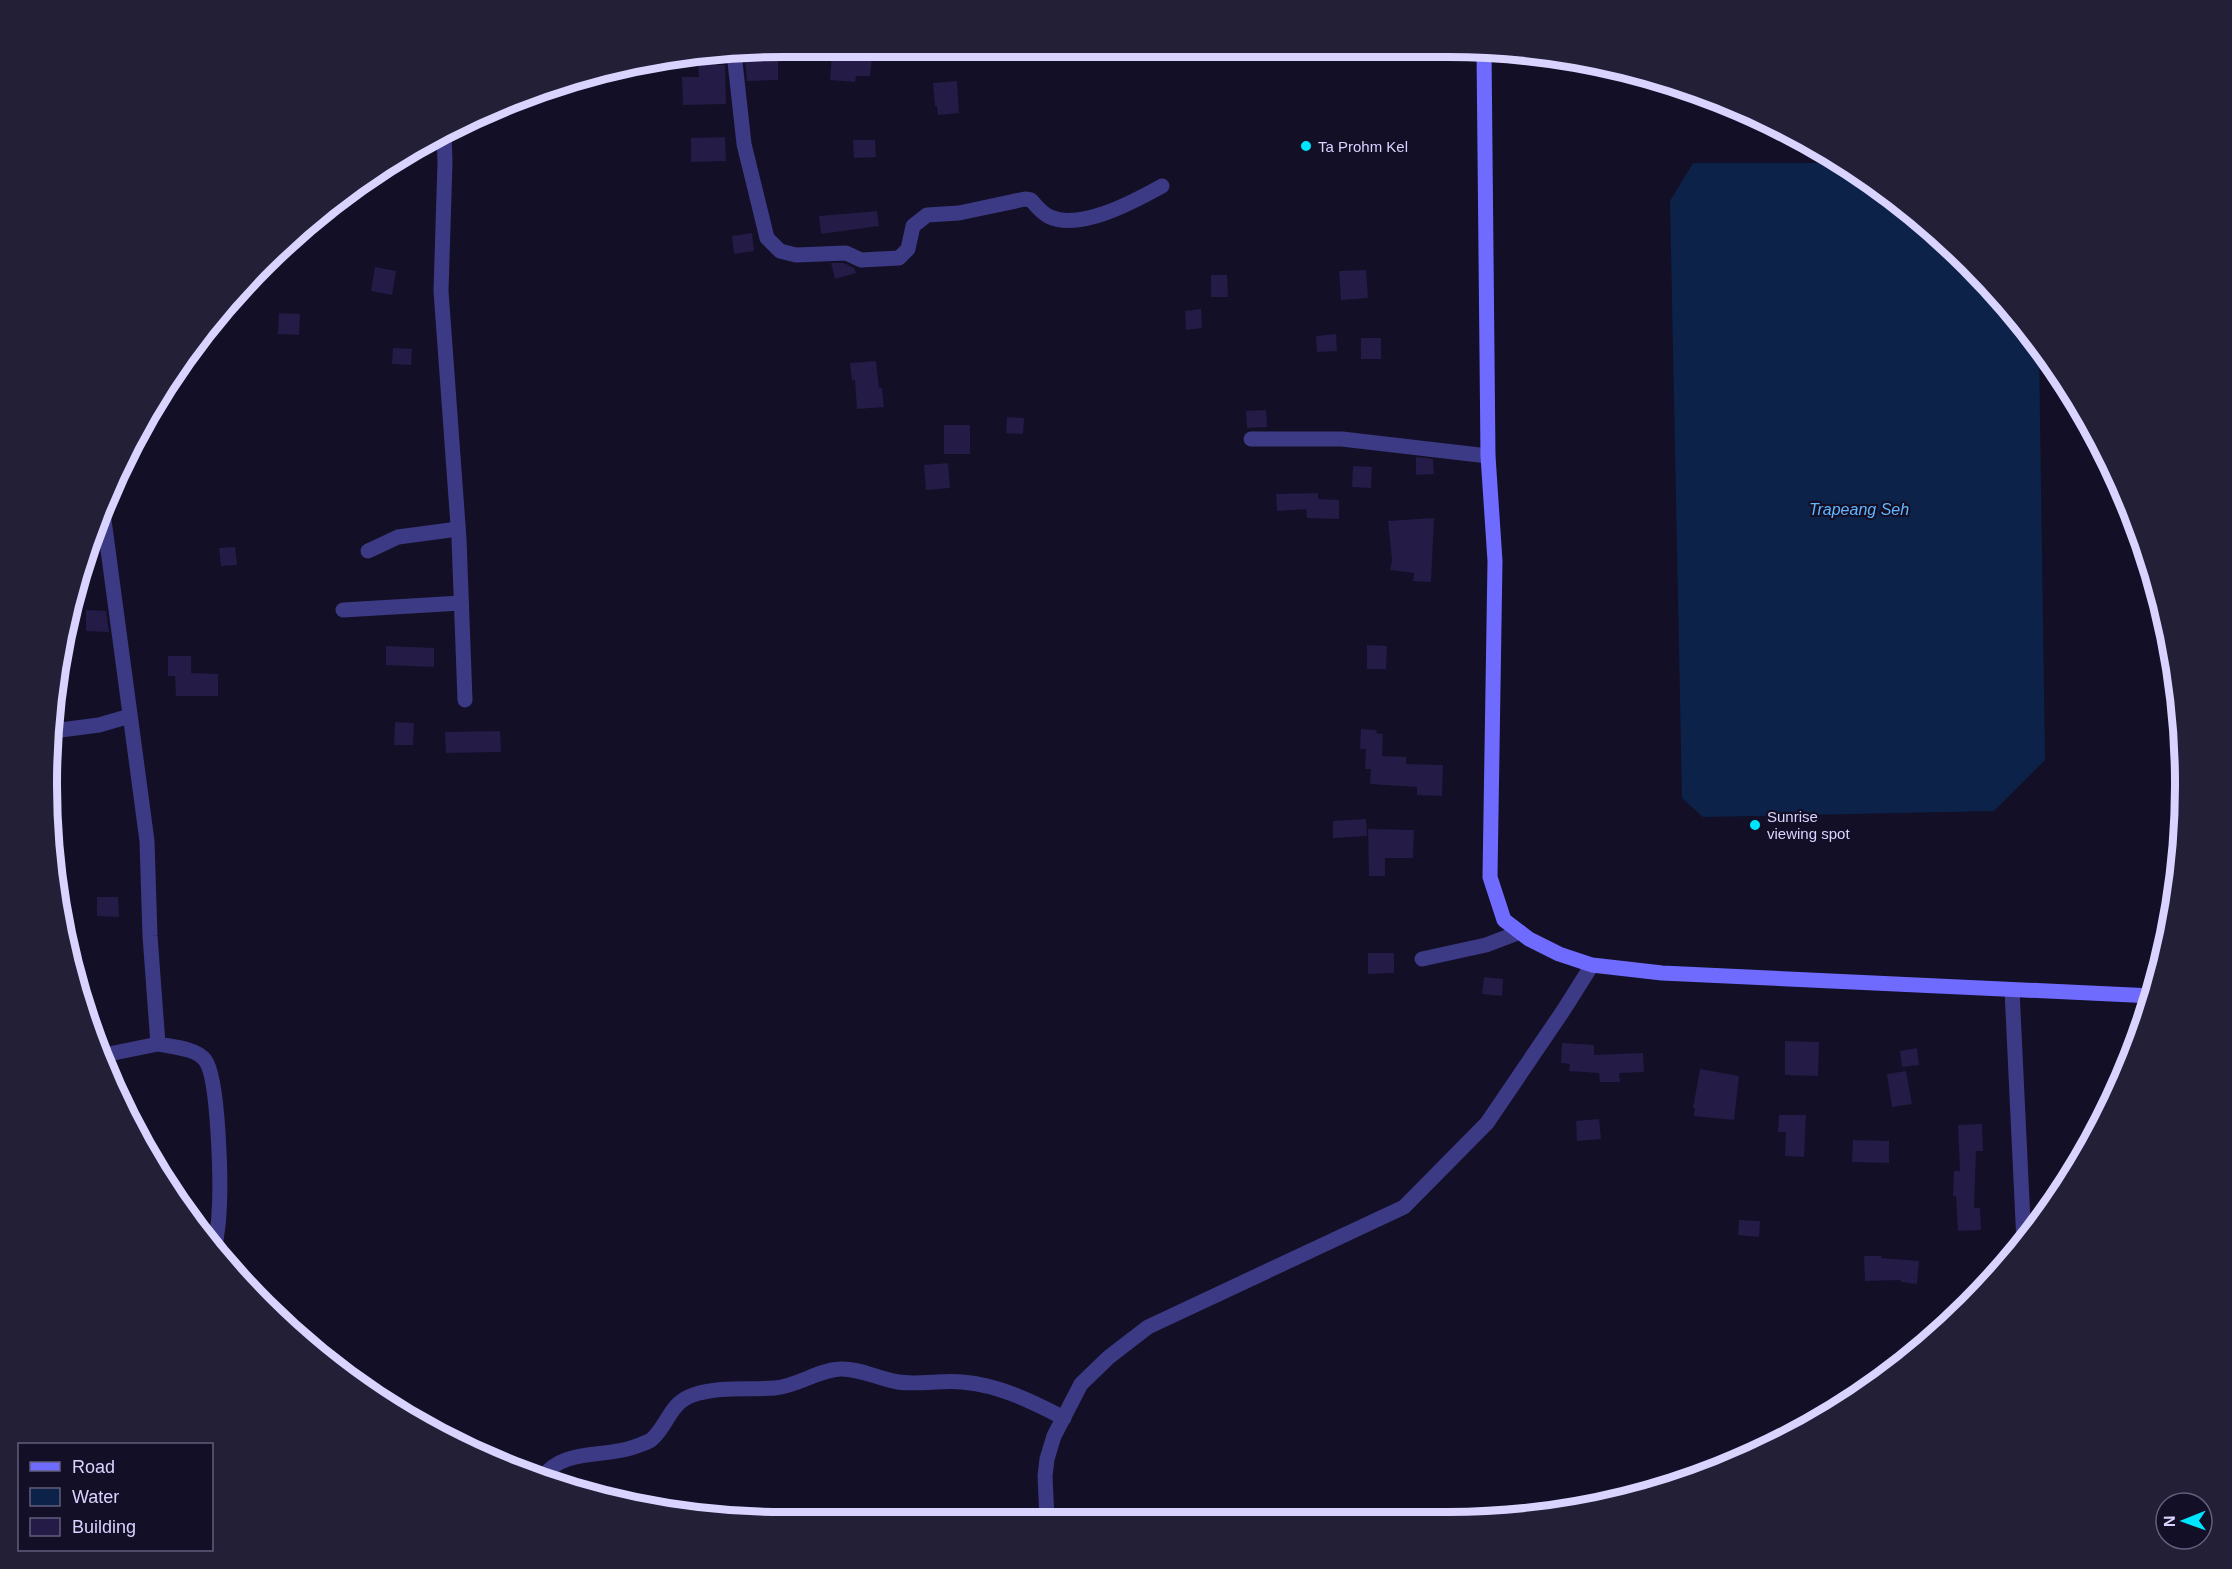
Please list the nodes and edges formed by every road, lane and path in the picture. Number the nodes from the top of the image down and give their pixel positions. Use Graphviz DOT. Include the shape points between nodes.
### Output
graph roads {
  1 [pos="735,59"];
  2 [pos="1484,59"];
  3 [pos="444,142"];
  4 [pos="1162,186"];
  5 [pos="1251,438"];
  6 [pos="1488,456"];
  7 [pos="105,526"];
  8 [pos="458,529"];
  9 [pos="368,551"];
  10 [pos="461,603"];
  11 [pos="343,610"];
  12 [pos="465,700"];
  13 [pos="130,716"];
  14 [pos="60,730"];
  15 [pos="1520,932"];
  16 [pos="1422,959"];
  17 [pos="1592,965"];
  18 [pos="2012,990"];
  19 [pos="2143,996"];
  20 [pos="158,1044"];
  21 [pos="109,1054"];
  22 [pos="2023,1229"];
  23 [pos="216,1238"];
  24 [pos="1064,1418"];
  25 [pos="548,1472"];
  26 [pos="1047,1512"];
  1 -- 4 [label="street" via="744,144 766,238 780,250 796,255 846,253 861,260 899,258 908,249 913,226 927,215 959,213 1025,199 1057,219 1088,219"];
  2 -- 6 [label="main road"];
  3 -- 8 [label="street" via="441,291"];
  5 -- 6 [label="street" via="1342,439"];
  6 -- 15 [label="main road" via="1495,561 1490,877 1504,920"];
  7 -- 13 [label="street"];
  8 -- 9 [label="street" via="398,537"];
  8 -- 10 [label="street"];
  10 -- 11 [label="street"];
  10 -- 12 [label="street"];
  13 -- 14 [label="street"];
  13 -- 20 [label="street" via="147,841"];
  15 -- 16 [label="street" via="1486,945"];
  15 -- 17 [label="main road" via="1559,954"];
  17 -- 18 [label="main road" via="1662,974"];
  17 -- 24 [label="street" via="1487,1123 1404,1207 1148,1327 1081,1384"];
  18 -- 19 [label="main road"];
  18 -- 22 [label="street"];
  20 -- 21 [label="street"];
  20 -- 23 [label="street" via="198,1054 206,1061 213,1084 219,1212"];
  24 -- 25 [label="street" via="997,1387 961,1382 898,1382 841,1368 776,1388 721,1389 692,1395 673,1407 650,1440 632,1448 571,1457"];
  24 -- 26 [label="street" via="1047,1459"];
}
